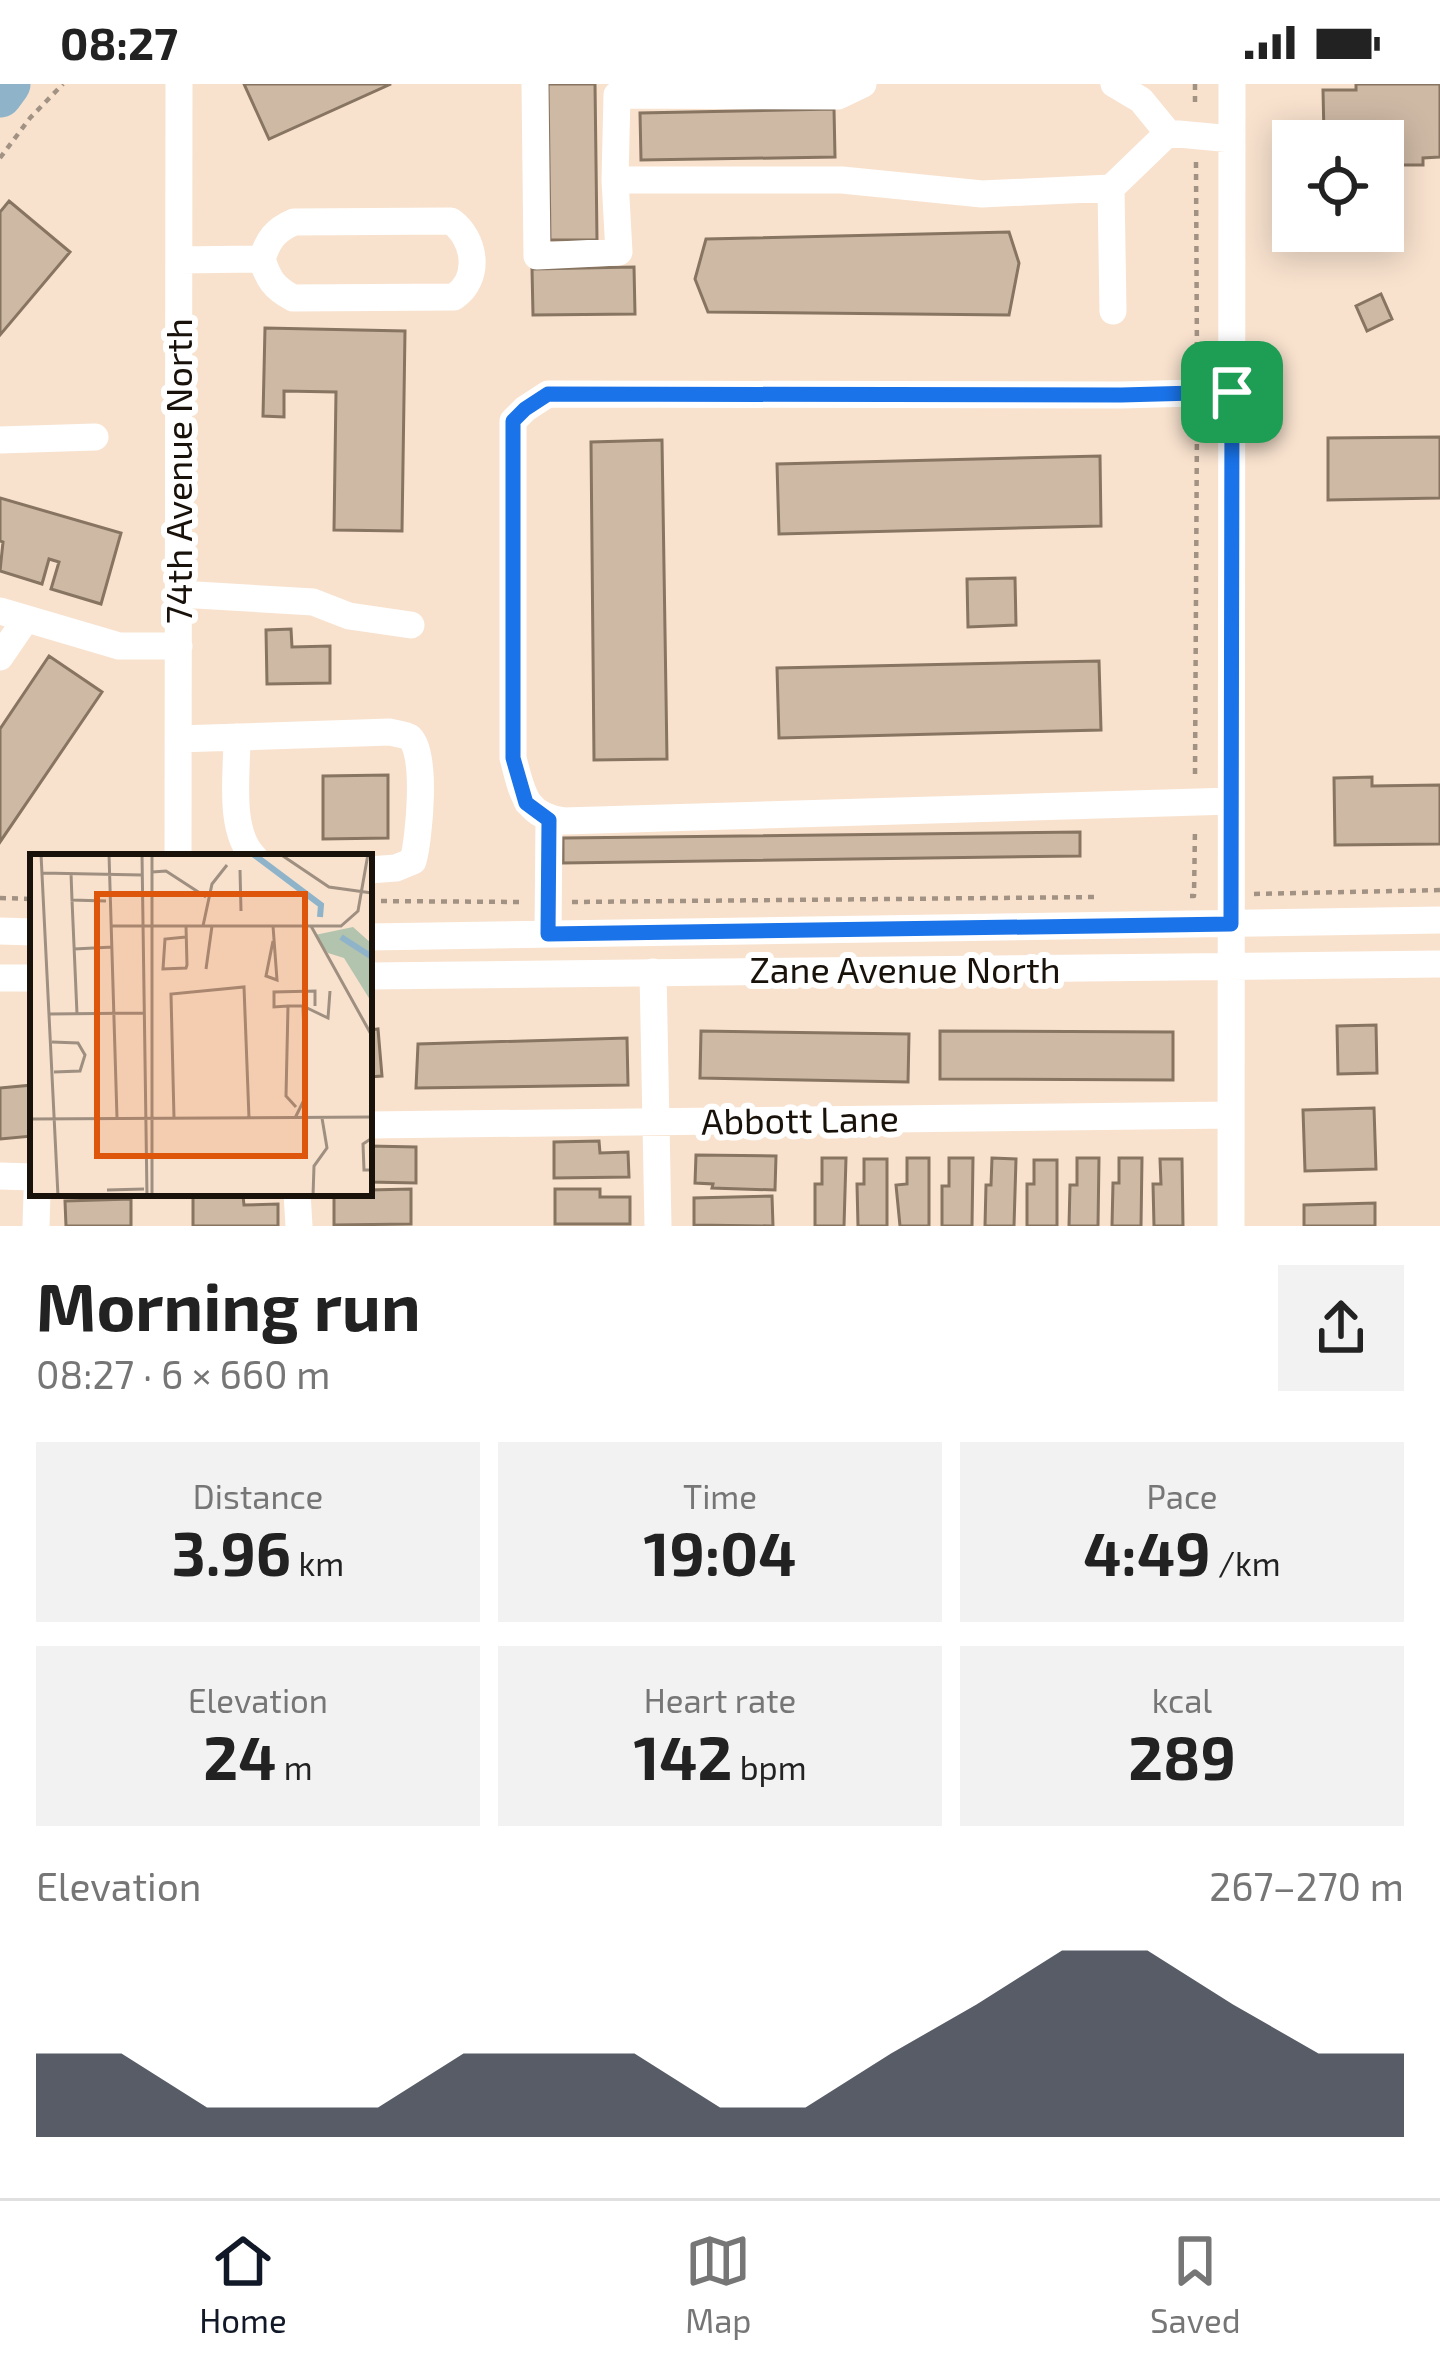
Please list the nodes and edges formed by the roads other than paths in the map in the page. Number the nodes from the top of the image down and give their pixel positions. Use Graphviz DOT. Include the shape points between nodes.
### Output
graph roads {
  1 [pos="179,84"];
  2 [pos="535,84"];
  3 [pos="863,84"];
  4 [pos="1114,84"];
  5 [pos="1232,84"];
  6 [pos="617,90"];
  7 [pos="1182,134"];
  8 [pos="1232,139"];
  9 [pos="615,181"];
  10 [pos="1111,188"];
  11 [pos="262,259"];
  12 [pos="179,260"];
  13 [pos="1112,311"];
  14 [pos="1232,392"];
  15 [pos="95,437"];
  16 [pos="0,440"];
  17 [pos="179,594"];
  18 [pos="13,615"];
  19 [pos="411,625"];
  20 [pos="179,646"];
  21 [pos="0,657"];
  22 [pos="237,737"];
  23 [pos="178,739"];
  24 [pos="1231,801"];
  25 [pos="549,820"];
  26 [pos="178,854"];
  27 [pos="248,854"];
  28 [pos="372,869"];
  29 [pos="1440,920"];
  30 [pos="1231,924"];
  31 [pos="0,931"];
  32 [pos="30,932"];
  33 [pos="548,934"];
  34 [pos="372,937"];
  35 [pos="1440,964"];
  36 [pos="1231,968"];
  37 [pos="653,972"];
  38 [pos="372,976"];
  39 [pos="1231,1115"];
  40 [pos="656,1122"];
  41 [pos="372,1125"];
  42 [pos="0,1176"];
  43 [pos="30,1177"];
  44 [pos="37,1196"];
  45 [pos="297,1196"];
  46 [pos="36,1226"];
  47 [pos="299,1226"];
  48 [pos="658,1226"];
  49 [pos="1232,1226"];
  1 -- 12 [label="street, 74th Avenue North"];
  2 -- 9 [label="street" via="537,256 619,252"];
  3 -- 6 [label="street" via="838,96"];
  4 -- 7 [label="street"];
  5 -- 8 [label="street"];
  6 -- 9 [label="street"];
  7 -- 8 [label="street"];
  7 -- 10 [label="street"];
  8 -- 14 [label="street"];
  9 -- 10 [label="street" via="842,180 982,194"];
  10 -- 13 [label="street"];
  11 -- 11 [label="street" via="278,229 294,222 452,221 471,241 470,280 454,297 293,298 268,278"];
  11 -- 12 [label="street"];
  12 -- 17 [label="street, 74th Avenue North"];
  14 -- 24 [label="street"];
  14 -- 25 [label="street" via="548,394 513,421 513,758 526,803"];
  15 -- 16 [label="street"];
  17 -- 19 [label="street" via="313,602"];
  17 -- 20 [label="street, 74th Avenue North"];
  18 -- 20 [label="street" via="119,646"];
  18 -- 21 [label="street"];
  20 -- 23 [label="street, 74th Avenue North"];
  22 -- 23 [label="street"];
  22 -- 27 [label="street" via="238,834"];
  22 -- 28 [label="street" via="409,737 418,750 418,841 412,861"];
  23 -- 26 [label="street, 74th Avenue North"];
  24 -- 25 [label="street"];
  24 -- 30 [label="street"];
  25 -- 33 [label="street"];
  29 -- 30 [label="street, Zane Avenue North"];
  30 -- 33 [label="street, Zane Avenue North"];
  30 -- 36 [label="street"];
  31 -- 32 [label="street"];
  33 -- 34 [label="street, Zane Avenue North"];
  35 -- 36 [label="street, Zane Avenue North"];
  36 -- 37 [label="street, Zane Avenue North"];
  36 -- 39 [label="street"];
  37 -- 38 [label="street, Zane Avenue North"];
  37 -- 40 [label="street"];
  39 -- 40 [label="street, Abbott Lane"];
  39 -- 49 [label="street"];
  40 -- 41 [label="street, Abbott Lane"];
  40 -- 48 [label="street"];
  42 -- 43 [label="street"];
  44 -- 46 [label="street"];
  45 -- 47 [label="street"];
}
